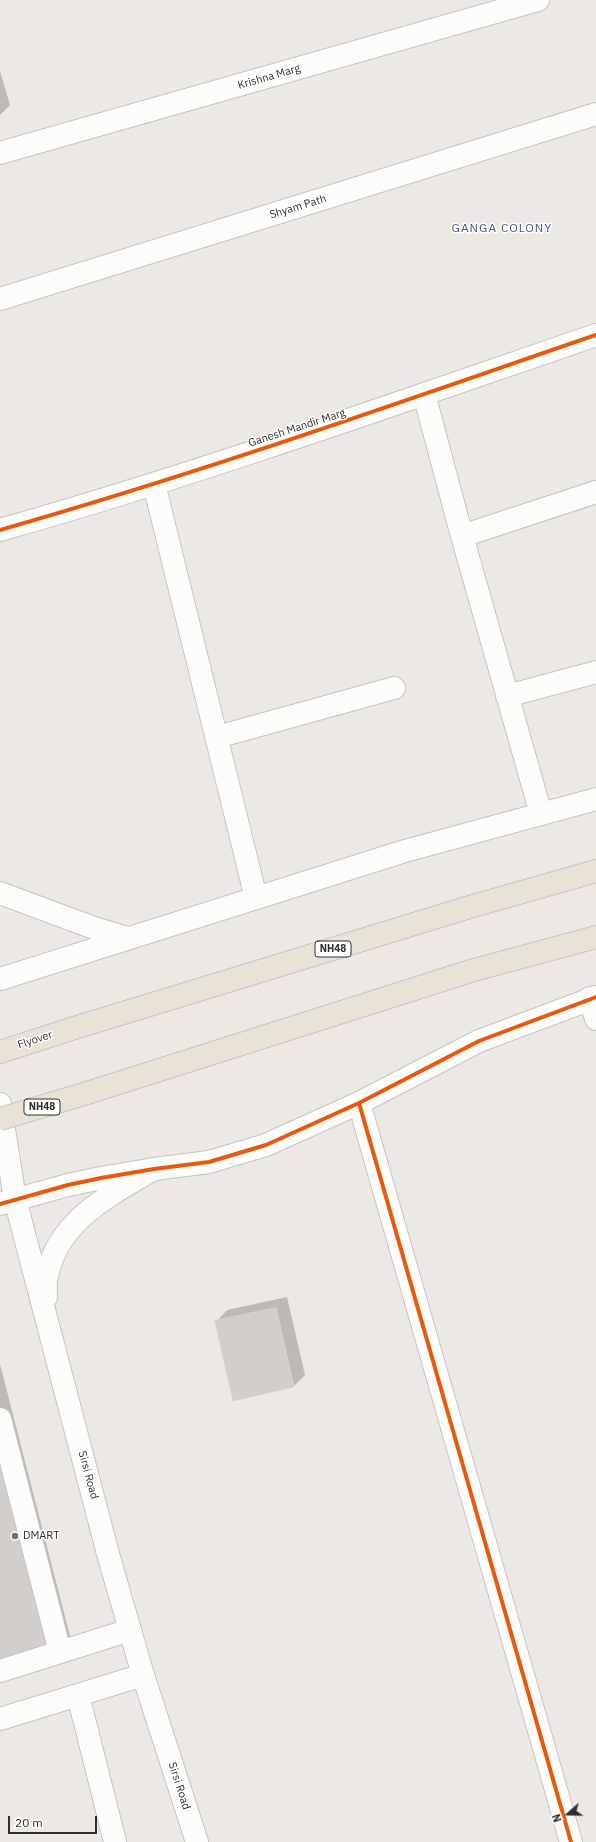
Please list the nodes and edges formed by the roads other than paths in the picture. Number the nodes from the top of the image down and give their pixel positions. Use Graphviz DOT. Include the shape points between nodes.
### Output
graph roads {
  1 [pos="538,0"];
  2 [pos="596,114"];
  3 [pos="0,153"];
  4 [pos="0,299"];
  5 [pos="596,335"];
  6 [pos="424,394"];
  7 [pos="154,484"];
  8 [pos="596,492"];
  9 [pos="0,530"];
  10 [pos="462,536"];
  11 [pos="596,672"];
  12 [pos="394,688"];
  13 [pos="507,696"];
  14 [pos="217,737"];
  15 [pos="596,799"];
  16 [pos="541,814"];
  17 [pos="596,871"];
  18 [pos="0,893"];
  19 [pos="256,898"];
  20 [pos="596,937"];
  21 [pos="127,938"];
  22 [pos="0,979"];
  23 [pos="594,1005"];
  24 [pos="0,1052"];
  25 [pos="359,1103"];
  26 [pos="0,1104"];
  27 [pos="0,1119"];
  28 [pos="154,1169"];
  29 [pos="8,1201"];
  30 [pos="45,1310"];
  31 [pos="0,1419"];
  32 [pos="130,1630"];
  33 [pos="60,1652"];
  34 [pos="0,1671"];
  35 [pos="143,1675"];
  36 [pos="78,1695"];
  37 [pos="0,1719"];
  38 [pos="115,1842"];
  39 [pos="197,1842"];
  40 [pos="571,1842"];
  1 -- 3 [label="street, Krishna Marg"];
  2 -- 4 [label="street, Shyam Path"];
  5 -- 6 [label="street, Ganesh Mandir Marg"];
  6 -- 7 [label="street, Ganesh Mandir Marg" via="321,431"];
  6 -- 10 [label="street"];
  7 -- 9 [label="street, Ganesh Mandir Marg"];
  7 -- 14 [label="street"];
  8 -- 10 [label="street"];
  10 -- 13 [label="street"];
  11 -- 13 [label="street"];
  12 -- 14 [label="street"];
  13 -- 16 [label="street"];
  14 -- 19 [label="street"];
  15 -- 16 [label="street"];
  16 -- 19 [label="street" via="405,851"];
  17 -- 24 [label="highway, Flyover / NH48" via="473,906"];
  18 -- 21 [label="street"];
  19 -- 21 [label="street"];
  20 -- 27 [label="highway, NH48, bridge" via="474,970"];
  21 -- 22 [label="street"];
  23 -- 25 [label="street" via="479,1041"];
  25 -- 28 [label="street" via="266,1144 209,1162"];
  25 -- 40 [label="street"];
  26 -- 29 [label="street, Sirsi Road"];
  28 -- 29 [label="street" via="68,1185"];
  28 -- 30 [label="street" via="92,1207 74,1222 57,1247 46,1276"];
  29 -- 30 [label="street, Sirsi Road"];
  30 -- 32 [label="street, Sirsi Road"];
  31 -- 33 [label="street"];
  32 -- 33 [label="street"];
  32 -- 35 [label="street, Sirsi Road"];
  33 -- 34 [label="street"];
  35 -- 36 [label="street"];
  35 -- 39 [label="street, Sirsi Road"];
  36 -- 37 [label="street"];
  36 -- 38 [label="street"];
}
